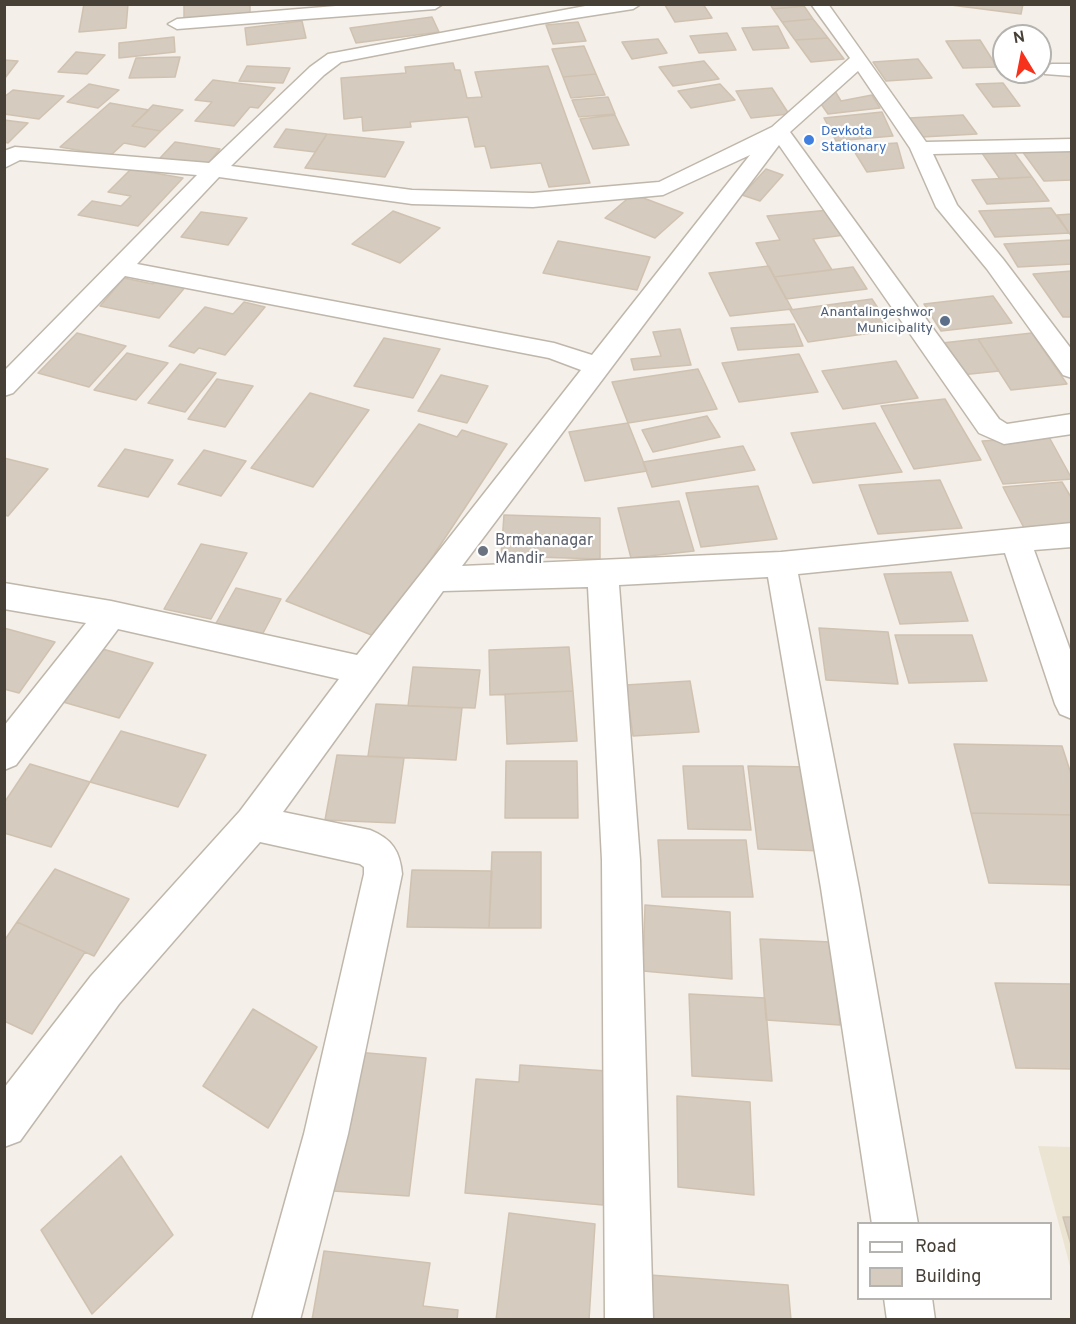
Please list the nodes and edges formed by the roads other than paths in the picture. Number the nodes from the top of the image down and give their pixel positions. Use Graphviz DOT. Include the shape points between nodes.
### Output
graph roads {
  1 [pos="435,4"];
  2 [pos="633,4"];
  3 [pos="819,4"];
  4 [pos="327,8"];
  5 [pos="177,24"];
  6 [pos="335,58"];
  7 [pos="860,59"];
  8 [pos="779,131"];
  9 [pos="1071,145"];
  10 [pos="920,148"];
  11 [pos="8,155"];
  12 [pos="214,170"];
  13 [pos="120,268"];
  14 [pos="598,367"];
  15 [pos="1071,369"];
  16 [pos="4,387"];
  17 [pos="1071,424"];
  18 [pos="1071,535"];
  19 [pos="1016,541"];
  20 [pos="780,564"];
  21 [pos="603,574"];
  22 [pos="434,579"];
  23 [pos="4,596"];
  24 [pos="111,614"];
  25 [pos="364,671"];
  26 [pos="1071,704"];
  27 [pos="4,754"];
  28 [pos="253,823"];
  29 [pos="4,1125"];
  30 [pos="895,1222"];
  31 [pos="908,1300"];
  32 [pos="276,1320"];
  33 [pos="629,1320"];
  34 [pos="911,1320"];
  1 -- 4 [label="street"];
  2 -- 6 [label="street"];
  3 -- 7 [label="street"];
  4 -- 5 [label="street"];
  4 -- 6 [label="street"];
  6 -- 12 [label="street"];
  7 -- 8 [label="street"];
  7 -- 10 [label="street"];
  8 -- 12 [label="street" via="663,188 533,200 412,197"];
  8 -- 14 [label="street"];
  8 -- 17 [label="street" via="989,426 1004,434"];
  9 -- 10 [label="street"];
  10 -- 15 [label="street" via="947,207"];
  11 -- 12 [label="street"];
  12 -- 13 [label="street"];
  13 -- 14 [label="street" via="543,349"];
  13 -- 16 [label="street"];
  14 -- 22 [label="street"];
  18 -- 19 [label="street"];
  19 -- 20 [label="street"];
  19 -- 26 [label="street"];
  20 -- 21 [label="street"];
  20 -- 30 [label="street" via="840,888"];
  21 -- 22 [label="street"];
  21 -- 33 [label="street" via="621,860"];
  22 -- 25 [label="street"];
  23 -- 24 [label="street"];
  24 -- 25 [label="street"];
  24 -- 27 [label="street"];
  25 -- 28 [label="street"];
  28 -- 29 [label="street" via="105,990"];
  28 -- 32 [label="street" via="370,848 382,859 383,874 326,1134"];
  31 -- 34 [label="street"];
}
